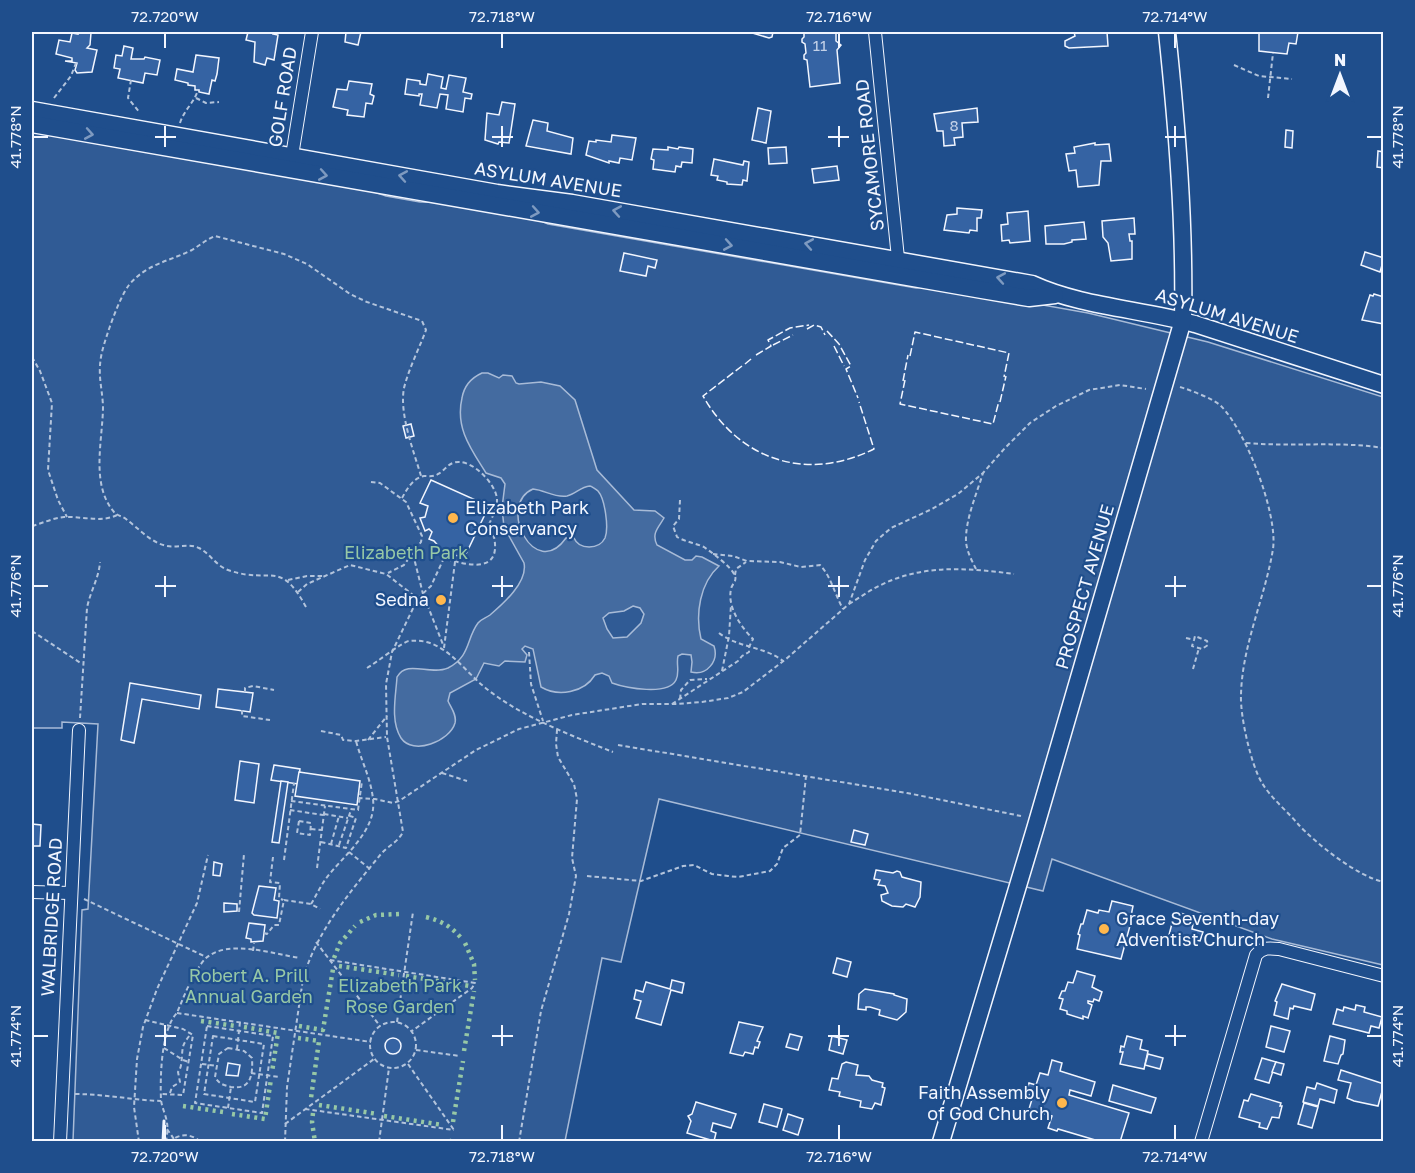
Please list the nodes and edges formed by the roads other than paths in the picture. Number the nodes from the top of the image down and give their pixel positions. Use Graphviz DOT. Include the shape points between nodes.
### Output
graph roads {
  1 [pos="312,32"];
  2 [pos="875,32"];
  3 [pos="1167,32"];
  4 [pos="32,110"];
  5 [pos="32,124"];
  6 [pos="291,162"];
  7 [pos="899,268"];
  8 [pos="1183,320"];
  9 [pos="1383,385"];
  10 [pos="79,730"];
  11 [pos="32,892"];
  12 [pos="70,893"];
  13 [pos="1383,976"];
  14 [pos="60,1142"];
  15 [pos="941,1142"];
  16 [pos="1201,1142"];
  1 -- 6 [label="street, GOLF ROAD"];
  2 -- 7 [label="street, SYCAMORE ROAD"];
  3 -- 8 [label="main road, PROSPECT AVENUE" via="1181,189"];
  4 -- 6 [label="main road, ASYLUM AVENUE"];
  5 -- 6 [label="main road, ASYLUM AVENUE, one-way"];
  6 -- 7 [label="main road, ASYLUM AVENUE" via="572,203"];
  7 -- 8 [label="main road, ASYLUM AVENUE" via="1032,284 1056,295"];
  8 -- 9 [label="main road, ASYLUM AVENUE"];
  8 -- 15 [label="main road, PROSPECT AVENUE"];
  10 -- 12 [label="street, WALBRIDGE ROAD"];
  11 -- 12 [label="street"];
  12 -- 14 [label="street, WALBRIDGE ROAD"];
  13 -- 16 [label="street" via="1279,949 1265,949 1256,955"];
}
